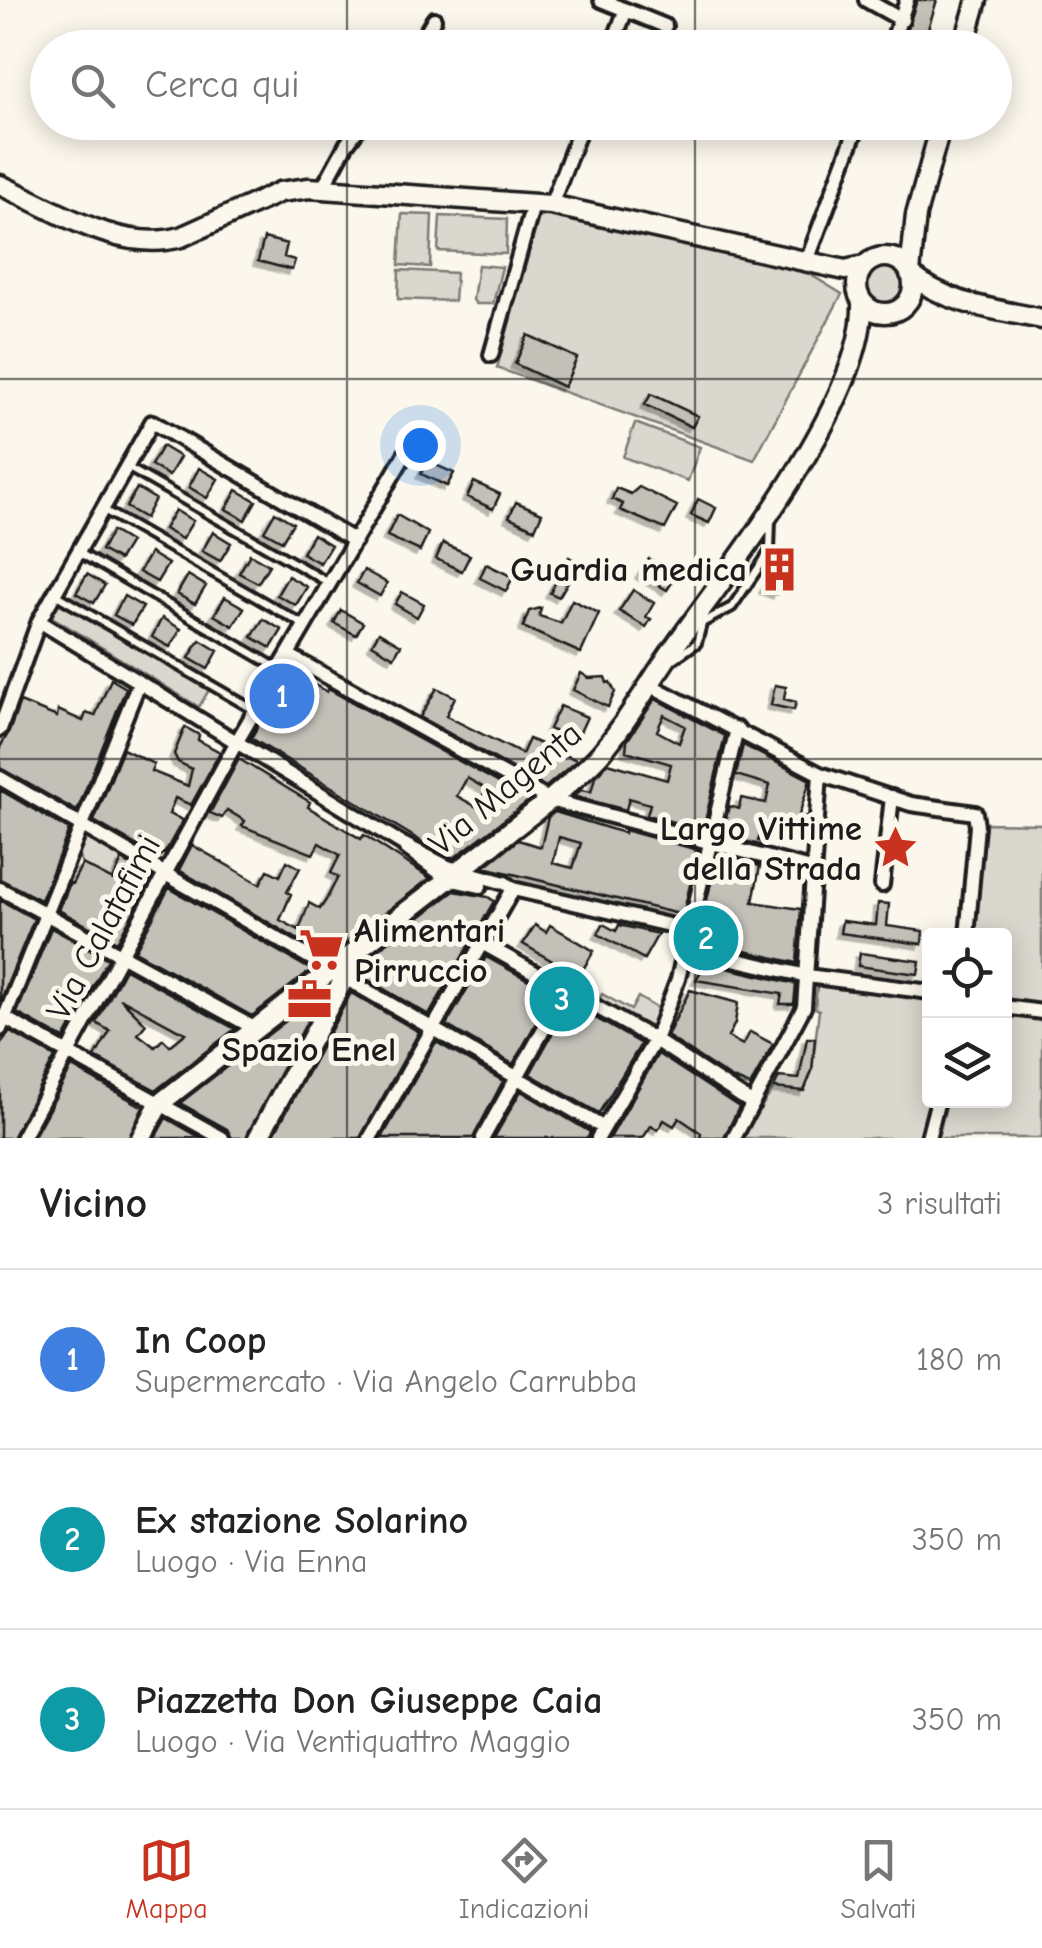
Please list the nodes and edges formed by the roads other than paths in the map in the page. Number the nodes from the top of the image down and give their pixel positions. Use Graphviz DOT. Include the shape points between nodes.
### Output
graph roads {
  1 [pos="601,0"];
  2 [pos="866,0"];
  3 [pos="908,0"];
  4 [pos="977,0"];
  5 [pos="626,10"];
  6 [pos="434,18"];
  7 [pos="902,20"];
  8 [pos="665,26"];
  9 [pos="427,30"];
  10 [pos="618,30"];
  11 [pos="898,30"];
  12 [pos="969,30"];
  13 [pos="350,140"];
  14 [pos="574,140"];
  15 [pos="852,140"];
  16 [pos="937,140"];
  17 [pos="0,185"];
  18 [pos="322,189"];
  19 [pos="542,205"];
  20 [pos="916,216"];
  21 [pos="889,258"];
  22 [pos="808,261"];
  23 [pos="864,266"];
  24 [pos="910,273"];
  25 [pos="861,301"];
  26 [pos="956,301"];
  27 [pos="898,309"];
  28 [pos="1042,319"];
  29 [pos="491,354"];
  30 [pos="854,357"];
  31 [pos="412,444"];
  32 [pos="126,466"];
  33 [pos="102,509"];
  34 [pos="771,510"];
  35 [pos="355,540"];
  36 [pos="77,552"];
  37 [pos="330,583"];
  38 [pos="54,593"];
  39 [pos="709,598"];
  40 [pos="39,622"];
  41 [pos="702,623"];
  42 [pos="305,626"];
  43 [pos="684,634"];
  44 [pos="288,656"];
  45 [pos="660,667"];
  46 [pos="280,670"];
  47 [pos="138,683"];
  48 [pos="648,684"];
  49 [pos="256,710"];
  50 [pos="0,729"];
  51 [pos="737,730"];
  52 [pos="236,743"];
  53 [pos="820,774"];
  54 [pos="0,778"];
  55 [pos="892,797"];
  56 [pos="550,800"];
  57 [pos="81,826"];
  58 [pos="712,844"];
  59 [pos="814,870"];
  60 [pos="165,874"];
  61 [pos="453,875"];
  62 [pos="882,885"];
  63 [pos="0,889"];
  64 [pos="513,889"];
  65 [pos="46,913"];
  66 [pos="968,928"];
  67 [pos="690,930"];
  68 [pos="482,943"];
  69 [pos="686,948"];
  70 [pos="122,955"];
  71 [pos="338,974"];
  72 [pos="807,976"];
  73 [pos="566,990"];
  74 [pos="922,991"];
  75 [pos="1012,1007"];
  76 [pos="1042,1012"];
  77 [pos="1,1021"];
  78 [pos="256,1029"];
  79 [pos="432,1029"];
  80 [pos="654,1040"];
  81 [pos="68,1054"];
  82 [pos="517,1078"];
  83 [pos="159,1104"];
  84 [pos="754,1104"];
  85 [pos="936,1108"];
  86 [pos="601,1133"];
  87 [pos="22,1138"];
  88 [pos="141,1138"];
  89 [pos="222,1138"];
  90 [pos="258,1138"];
  91 [pos="370,1138"];
  92 [pos="483,1138"];
  93 [pos="734,1138"];
  94 [pos="928,1138"];
  1 -- 5 [label="street"];
  2 -- 7 [label="street"];
  3 -- 7 [label="street"];
  4 -- 12 [label="street"];
  5 -- 8 [label="street"];
  5 -- 10 [label="street"];
  6 -- 9 [label="street"];
  7 -- 11 [label="street"];
  13 -- 18 [label="street"];
  14 -- 19 [label="street"];
  15 -- 22 [label="street"];
  16 -- 20 [label="street"];
  17 -- 18 [label="street" via="107,233 165,242 280,192"];
  18 -- 19 [label="street"];
  19 -- 22 [label="street"];
  19 -- 29 [label="street"];
  20 -- 21 [label="street"];
  20 -- 24 [label="street"];
  21 -- 23 [label="street"];
  21 -- 24 [label="street"];
  22 -- 23 [label="street" via="845,270"];
  22 -- 25 [label="street"];
  23 -- 25 [label="street" via="857,282"];
  24 -- 26 [label="street"];
  24 -- 27 [label="street" via="913,288"];
  25 -- 27 [label="street" via="876,312"];
  25 -- 30 [label="street"];
  26 -- 27 [label="street"];
  26 -- 28 [label="street"];
  27 -- 30 [label="street" via="871,330"];
  30 -- 34 [label="street, Via Magenta"];
  31 -- 35 [label="street, Via Calatafimi"];
  32 -- 33 [label="street"];
  32 -- 35 [label="street" via="152,422"];
  32 -- 37 [label="lane"];
  33 -- 36 [label="street"];
  33 -- 42 [label="lane"];
  34 -- 39 [label="street, Via Magenta"];
  34 -- 41 [label="lane" via="770,550 732,607"];
  35 -- 37 [label="street, Via Calatafimi"];
  36 -- 38 [label="street"];
  36 -- 46 [label="lane"];
  37 -- 42 [label="street, Via Calatafimi"];
  38 -- 40 [label="street"];
  38 -- 49 [label="lane"];
  39 -- 41 [label="lane"];
  39 -- 43 [label="street, Via Magenta"];
  40 -- 47 [label="street"];
  40 -- 50 [label="street"];
  41 -- 43 [label="lane"];
  41 -- 45 [label="lane" via="697,643"];
  42 -- 44 [label="street, Via Calatafimi"];
  43 -- 45 [label="street, Via Magenta"];
  44 -- 46 [label="street, Via Calatafimi"];
  44 -- 56 [label="street"];
  45 -- 48 [label="street, Via Magenta"];
  46 -- 49 [label="street, Via Calatafimi"];
  47 -- 52 [label="street"];
  47 -- 57 [label="street"];
  48 -- 51 [label="street"];
  48 -- 56 [label="street, Via Magenta" via="614,737"];
  49 -- 52 [label="street, Via Calatafimi"];
  51 -- 53 [label="street"];
  51 -- 58 [label="street"];
  52 -- 60 [label="street, Via Calatafimi"];
  52 -- 61 [label="street"];
  53 -- 55 [label="street"];
  53 -- 59 [label="street"];
  54 -- 57 [label="street"];
  55 -- 62 [label="street"];
  55 -- 66 [label="street" via="974,812"];
  56 -- 58 [label="street"];
  56 -- 61 [label="street, Via Magenta"];
  57 -- 60 [label="street"];
  57 -- 65 [label="street"];
  58 -- 59 [label="street"];
  58 -- 67 [label="street"];
  59 -- 72 [label="street"];
  60 -- 70 [label="street, Via Calatafimi"];
  60 -- 71 [label="street"];
  61 -- 64 [label="street"];
  61 -- 71 [label="street, Via Magenta" via="362,946"];
  63 -- 65 [label="street"];
  64 -- 67 [label="street"];
  64 -- 68 [label="street"];
  65 -- 70 [label="street"];
  65 -- 77 [label="street"];
  67 -- 69 [label="street"];
  68 -- 73 [label="street"];
  68 -- 79 [label="street"];
  69 -- 72 [label="street"];
  69 -- 80 [label="street"];
  70 -- 78 [label="street"];
  70 -- 81 [label="street, Via Calatafimi"];
  71 -- 78 [label="street"];
  71 -- 79 [label="street"];
  71 -- 90 [label="street"];
  72 -- 74 [label="street"];
  72 -- 84 [label="street" via="804,1007"];
  73 -- 80 [label="street"];
  73 -- 82 [label="street"];
  75 -- 76 [label="street"];
  77 -- 81 [label="street"];
  78 -- 83 [label="street"];
  79 -- 82 [label="street"];
  79 -- 91 [label="street"];
  80 -- 84 [label="street"];
  80 -- 86 [label="street"];
  81 -- 83 [label="street"];
  81 -- 87 [label="street, Via Calatafimi"];
  82 -- 86 [label="street"];
  82 -- 92 [label="street"];
  83 -- 88 [label="street"];
  83 -- 89 [label="street"];
  84 -- 93 [label="street"];
  85 -- 94 [label="street"];
}
